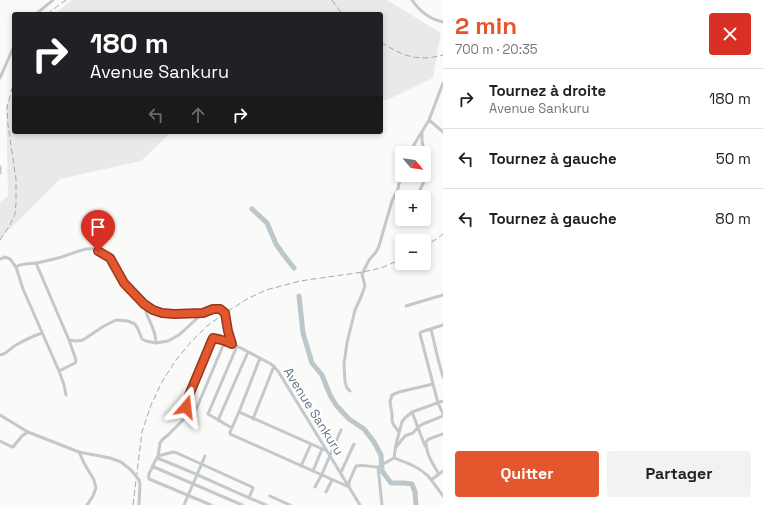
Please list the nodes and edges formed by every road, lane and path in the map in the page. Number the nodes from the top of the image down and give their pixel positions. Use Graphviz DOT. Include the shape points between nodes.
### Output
graph roads {
  1 [pos="53,0"];
  2 [pos="412,0"];
  3 [pos="38,12"];
  4 [pos="443,22"];
  5 [pos="12,50"];
  6 [pos="0,77"];
  7 [pos="443,83"];
  8 [pos="429,120"];
  9 [pos="422,132"];
  10 [pos="443,132"];
  11 [pos="413,146"];
  12 [pos="0,167"];
  13 [pos="0,174"];
  14 [pos="399,182"];
  15 [pos="420,190"];
  16 [pos="0,260"];
  17 [pos="36,263"];
  18 [pos="16,267"];
  19 [pos="443,295"];
  20 [pos="144,304"];
  21 [pos="406,306"];
  22 [pos="203,313"];
  23 [pos="443,325"];
  24 [pos="431,329"];
  25 [pos="42,333"];
  26 [pos="69,340"];
  27 [pos="225,341"];
  28 [pos="156,343"];
  29 [pos="232,344"];
  30 [pos="237,346"];
  31 [pos="248,352"];
  32 [pos="0,355"];
  33 [pos="443,357"];
  34 [pos="260,358"];
  35 [pos="438,359"];
  36 [pos="274,366"];
  37 [pos="59,371"];
  38 [pos="443,376"];
  39 [pos="433,384"];
  40 [pos="350,390"];
  41 [pos="66,395"];
  42 [pos="443,401"];
  43 [pos="438,403"];
  44 [pos="195,412"];
  45 [pos="239,412"];
  46 [pos="412,412"];
  47 [pos="0,415"];
  48 [pos="443,415"];
  49 [pos="253,419"];
  50 [pos="219,421"];
  51 [pos="195,423"];
  52 [pos="418,427"];
  53 [pos="232,428"];
  54 [pos="341,430"];
  55 [pos="28,432"];
  56 [pos="399,432"];
  57 [pos="443,434"];
  58 [pos="0,441"];
  59 [pos="311,444"];
  60 [pos="354,444"];
  61 [pos="322,449"];
  62 [pos="328,451"];
  63 [pos="427,451"];
  64 [pos="79,452"];
  65 [pos="394,453"];
  66 [pos="330,455"];
  67 [pos="205,456"];
  68 [pos="158,457"];
  69 [pos="394,458"];
  70 [pos="201,463"];
  71 [pos="301,466"];
  72 [pos="152,467"];
  73 [pos="378,467"];
  74 [pos="313,471"];
  75 [pos="443,471"];
  76 [pos="341,472"];
  77 [pos="197,474"];
  78 [pos="322,474"];
  79 [pos="439,474"];
  80 [pos="332,480"];
  81 [pos="431,480"];
  82 [pos="192,484"];
  83 [pos="315,487"];
  84 [pos="349,487"];
  85 [pos="326,492"];
  86 [pos="442,492"];
  87 [pos="188,495"];
  88 [pos="270,496"];
  89 [pos="443,496"];
  90 [pos="249,498"];
  91 [pos="201,503"];
  92 [pos="87,505"];
  93 [pos="139,505"];
  94 [pos="184,505"];
  95 [pos="211,505"];
  96 [pos="242,505"];
  97 [pos="266,505"];
  98 [pos="290,505"];
  99 [pos="360,505"];
  100 [pos="382,505"];
  1 -- 3 [label="street"];
  2 -- 4 [label="street" via="425,15"];
  5 -- 6 [label="street"];
  7 -- 8 [label="street"];
  8 -- 9 [label="street"];
  8 -- 10 [label="street"];
  9 -- 11 [label="street"];
  9 -- 15 [label="street" via="427,175"];
  12 -- 13 [label="street"];
  14 -- 40 [label="street" via="380,246 362,274 364,286 354,310 344,364 345,382"];
  16 -- 18 [label="street" via="5,257"];
  17 -- 18 [label="street"];
  17 -- 20 [label="street" via="94,249 110,258 124,283"];
  17 -- 26 [label="street"];
  18 -- 25 [label="street"];
  19 -- 21 [label="street"];
  20 -- 22 [label="street" via="162,313"];
  20 -- 28 [label="street" via="156,336"];
  22 -- 28 [label="street" via="179,335 168,341"];
  22 -- 29 [label="street" via="213,309 220,309 225,313"];
  23 -- 24 [label="street"];
  24 -- 35 [label="street"];
  24 -- 39 [label="street" via="420,334"];
  25 -- 32 [label="street"];
  25 -- 37 [label="street"];
  26 -- 28 [label="street" via="83,340 116,320 135,324 142,339"];
  26 -- 37 [label="street" via="76,362"];
  27 -- 29 [label="street, Avenue Sankuru"];
  27 -- 44 [label="street"];
  27 -- 44 [label="street" via="215,338 212,340 187,400 186,405"];
  29 -- 30 [label="street, Avenue Sankuru"];
  30 -- 31 [label="street, Avenue Sankuru"];
  30 -- 50 [label="street" via="208,412"];
  31 -- 34 [label="street, Avenue Sankuru"];
  31 -- 50 [label="street"];
  33 -- 35 [label="street"];
  34 -- 36 [label="street, Avenue Sankuru"];
  34 -- 45 [label="street"];
  35 -- 38 [label="street"];
  36 -- 49 [label="street"];
  36 -- 62 [label="street, Avenue Sankuru"];
  37 -- 41 [label="street"];
  39 -- 43 [label="street"];
  39 -- 56 [label="street" via="392,395 392,420"];
  42 -- 43 [label="street"];
  43 -- 46 [label="street"];
  43 -- 48 [label="street"];
  44 -- 51 [label="street"];
  44 -- 68 [label="street" via="163,439"];
  45 -- 49 [label="street"];
  45 -- 53 [label="street"];
  46 -- 52 [label="street"];
  46 -- 56 [label="street" via="405,418"];
  47 -- 55 [label="street"];
  48 -- 52 [label="street"];
  49 -- 59 [label="street"];
  50 -- 53 [label="street"];
  52 -- 63 [label="street"];
  52 -- 65 [label="street" via="413,433 405,436"];
  53 -- 71 [label="street" via="230,434"];
  54 -- 66 [label="street"];
  55 -- 58 [label="street" via="13,447"];
  55 -- 64 [label="street"];
  56 -- 65 [label="street"];
  57 -- 63 [label="street" via="427,441"];
  59 -- 61 [label="street"];
  59 -- 71 [label="street"];
  60 -- 76 [label="street"];
  61 -- 62 [label="street"];
  61 -- 74 [label="street"];
  62 -- 66 [label="street, Avenue Sankuru"];
  63 -- 79 [label="street"];
  64 -- 92 [label="street" via="96,488"];
  64 -- 93 [label="street, bridge" via="110,458 131,470 140,484"];
  65 -- 69 [label="street"];
  66 -- 76 [label="street, Avenue Sankuru"];
  66 -- 78 [label="street"];
  67 -- 70 [label="street"];
  68 -- 70 [label="street" via="173,452"];
  68 -- 72 [label="street"];
  68 -- 77 [label="street"];
  69 -- 73 [label="street"];
  69 -- 81 [label="street" via="411,465"];
  70 -- 77 [label="street"];
  70 -- 90 [label="street" via="252,487"];
  71 -- 74 [label="street"];
  72 -- 82 [label="street"];
  72 -- 87 [label="street" via="149,479"];
  73 -- 84 [label="street" via="356,466"];
  73 -- 100 [label="street"];
  74 -- 78 [label="street"];
  75 -- 79 [label="street"];
  76 -- 84 [label="street, Avenue Sankuru"];
  77 -- 82 [label="street"];
  77 -- 90 [label="street"];
  78 -- 80 [label="street"];
  78 -- 83 [label="street"];
  79 -- 81 [label="street"];
  80 -- 84 [label="street"];
  80 -- 85 [label="street"];
  81 -- 86 [label="street"];
  82 -- 87 [label="street"];
  82 -- 96 [label="street"];
  84 -- 99 [label="street, Avenue Sankuru"];
  86 -- 89 [label="street"];
  87 -- 91 [label="street"];
  87 -- 94 [label="street"];
  88 -- 98 [label="street"];
  90 -- 97 [label="street"];
  91 -- 95 [label="street"];
}
